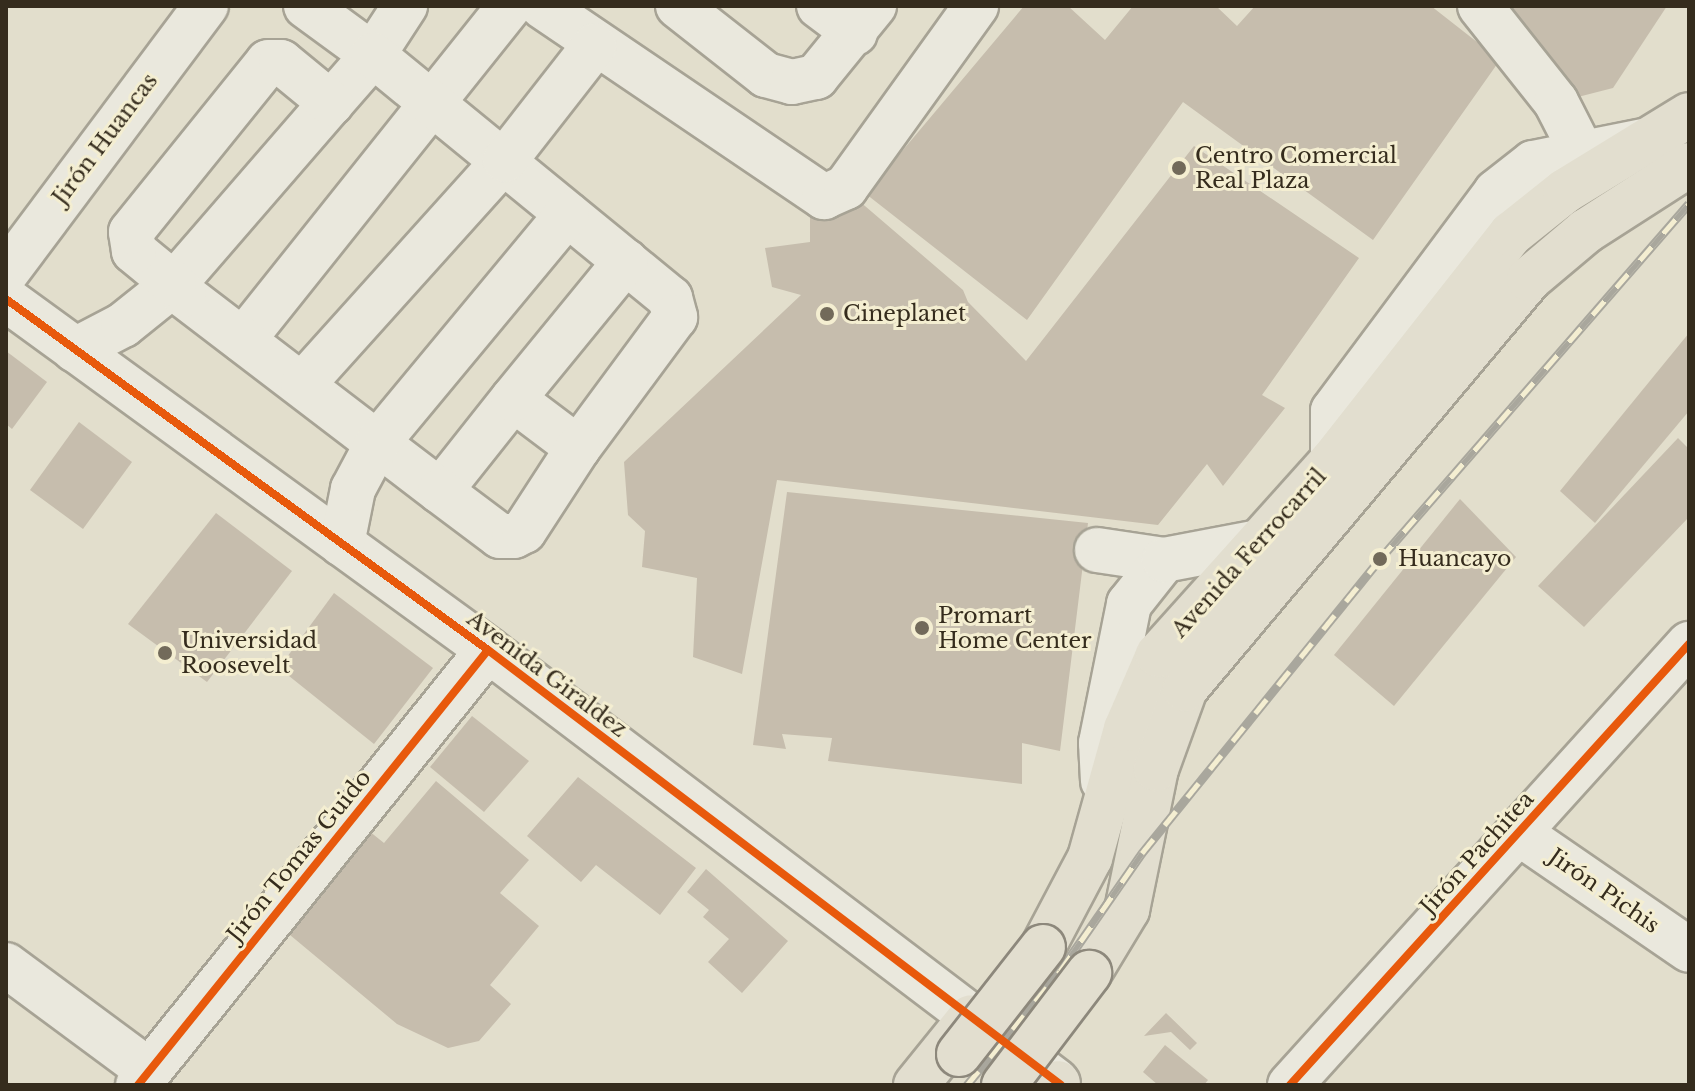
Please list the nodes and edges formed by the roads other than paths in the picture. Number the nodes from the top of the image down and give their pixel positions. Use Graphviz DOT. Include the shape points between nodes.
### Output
graph roads {
  1 [pos="206,6"];
  2 [pos="306,6"];
  3 [pos="405,6"];
  4 [pos="510,6"];
  5 [pos="542,6"];
  6 [pos="678,6"];
  7 [pos="819,6"];
  8 [pos="976,6"];
  9 [pos="1480,6"];
  10 [pos="865,20"];
  11 [pos="594,46"];
  12 [pos="373,55"];
  13 [pos="331,103"];
  14 [pos="434,105"];
  15 [pos="1689,115"];
  16 [pos="1645,141"];
  17 [pos="1582,153"];
  18 [pos="505,160"];
  19 [pos="1689,165"];
  20 [pos="567,214"];
  21 [pos="626,261"];
  22 [pos="6,273"];
  23 [pos="174,284"];
  24 [pos="6,299"];
  25 [pos="243,340"];
  26 [pos="75,350"];
  27 [pos="303,384"];
  28 [pos="513,399"];
  29 [pos="378,442"];
  30 [pos="578,448"];
  31 [pos="1333,460"];
  32 [pos="440,491"];
  33 [pos="1264,541"];
  34 [pos="342,544"];
  35 [pos="1097,550"];
  36 [pos="1164,560"];
  37 [pos="1689,644"];
  38 [pos="488,650"];
  39 [pos="1104,814"];
  40 [pos="1519,833"];
  41 [pos="1689,950"];
  42 [pos="6,965"];
  43 [pos="971,1017"];
  44 [pos="144,1078"];
  45 [pos="1059,1084"];
  46 [pos="916,1085"];
  47 [pos="934,1085"];
  48 [pos="1004,1085"];
  49 [pos="1290,1085"];
  1 -- 22 [label="street, Jirón Huancas"];
  2 -- 12 [label="street"];
  3 -- 12 [label="street"];
  4 -- 14 [label="street"];
  5 -- 11 [label="street"];
  6 -- 10 [label="street" via="766,75 792,82 816,77"];
  7 -- 10 [label="street"];
  8 -- 11 [label="street" via="846,187 824,197"];
  9 -- 17 [label="street" via="1556,102"];
  11 -- 18 [label="street"];
  12 -- 13 [label="street"];
  12 -- 14 [label="street"];
  13 -- 23 [label="street"];
  13 -- 23 [label="street" via="281,62 268,62 257,70 131,232 134,251"];
  14 -- 18 [label="street"];
  14 -- 25 [label="street"];
  15 -- 16 [label="main road, Avenida Ferrocarril"];
  16 -- 17 [label="street"];
  16 -- 31 [label="main road, Avenida Ferrocarril" via="1565,191 1511,234"];
  17 -- 31 [label="street" via="1533,163 1496,192 1333,411"];
  18 -- 20 [label="street"];
  18 -- 27 [label="street"];
  19 -- 48 [label="main road, Avenida Ferrocarril, bridge" via="1586,231 1529,279 1194,678 1168,724 1127,910 1089,973"];
  20 -- 21 [label="street"];
  20 -- 29 [label="street"];
  21 -- 28 [label="street"];
  21 -- 30 [label="street" via="670,298 675,317"];
  23 -- 25 [label="street"];
  23 -- 26 [label="street" via="123,325"];
  24 -- 26 [label="street, Avenida Giraldez"];
  25 -- 27 [label="street"];
  26 -- 34 [label="street, Avenida Giraldez"];
  27 -- 29 [label="street"];
  28 -- 30 [label="street"];
  28 -- 32 [label="street"];
  29 -- 32 [label="street"];
  29 -- 34 [label="street" via="353,489"];
  30 -- 32 [label="street" via="524,531 514,536 500,536"];
  31 -- 33 [label="main road, Avenida Ferrocarril"];
  33 -- 36 [label="street"];
  33 -- 39 [label="main road, Avenida Ferrocarril" via="1208,594 1158,655 1126,729"];
  34 -- 38 [label="street, Avenida Giraldez"];
  35 -- 36 [label="street"];
  36 -- 39 [label="street" via="1129,604 1120,642 1101,743"];
  37 -- 40 [label="street, Jirón Pachitea"];
  38 -- 43 [label="street, Avenida Giraldez"];
  38 -- 44 [label="street, Jirón Tomas Guido"];
  39 -- 47 [label="main road, Avenida Ferrocarril, bridge" via="1078,887 1056,924"];
  40 -- 41 [label="street, Jirón Pichis"];
  40 -- 49 [label="street, Jirón Pachitea"];
  42 -- 44 [label="street"];
  43 -- 45 [label="street, Avenida Giraldez"];
  43 -- 46 [label="main road"];
}
